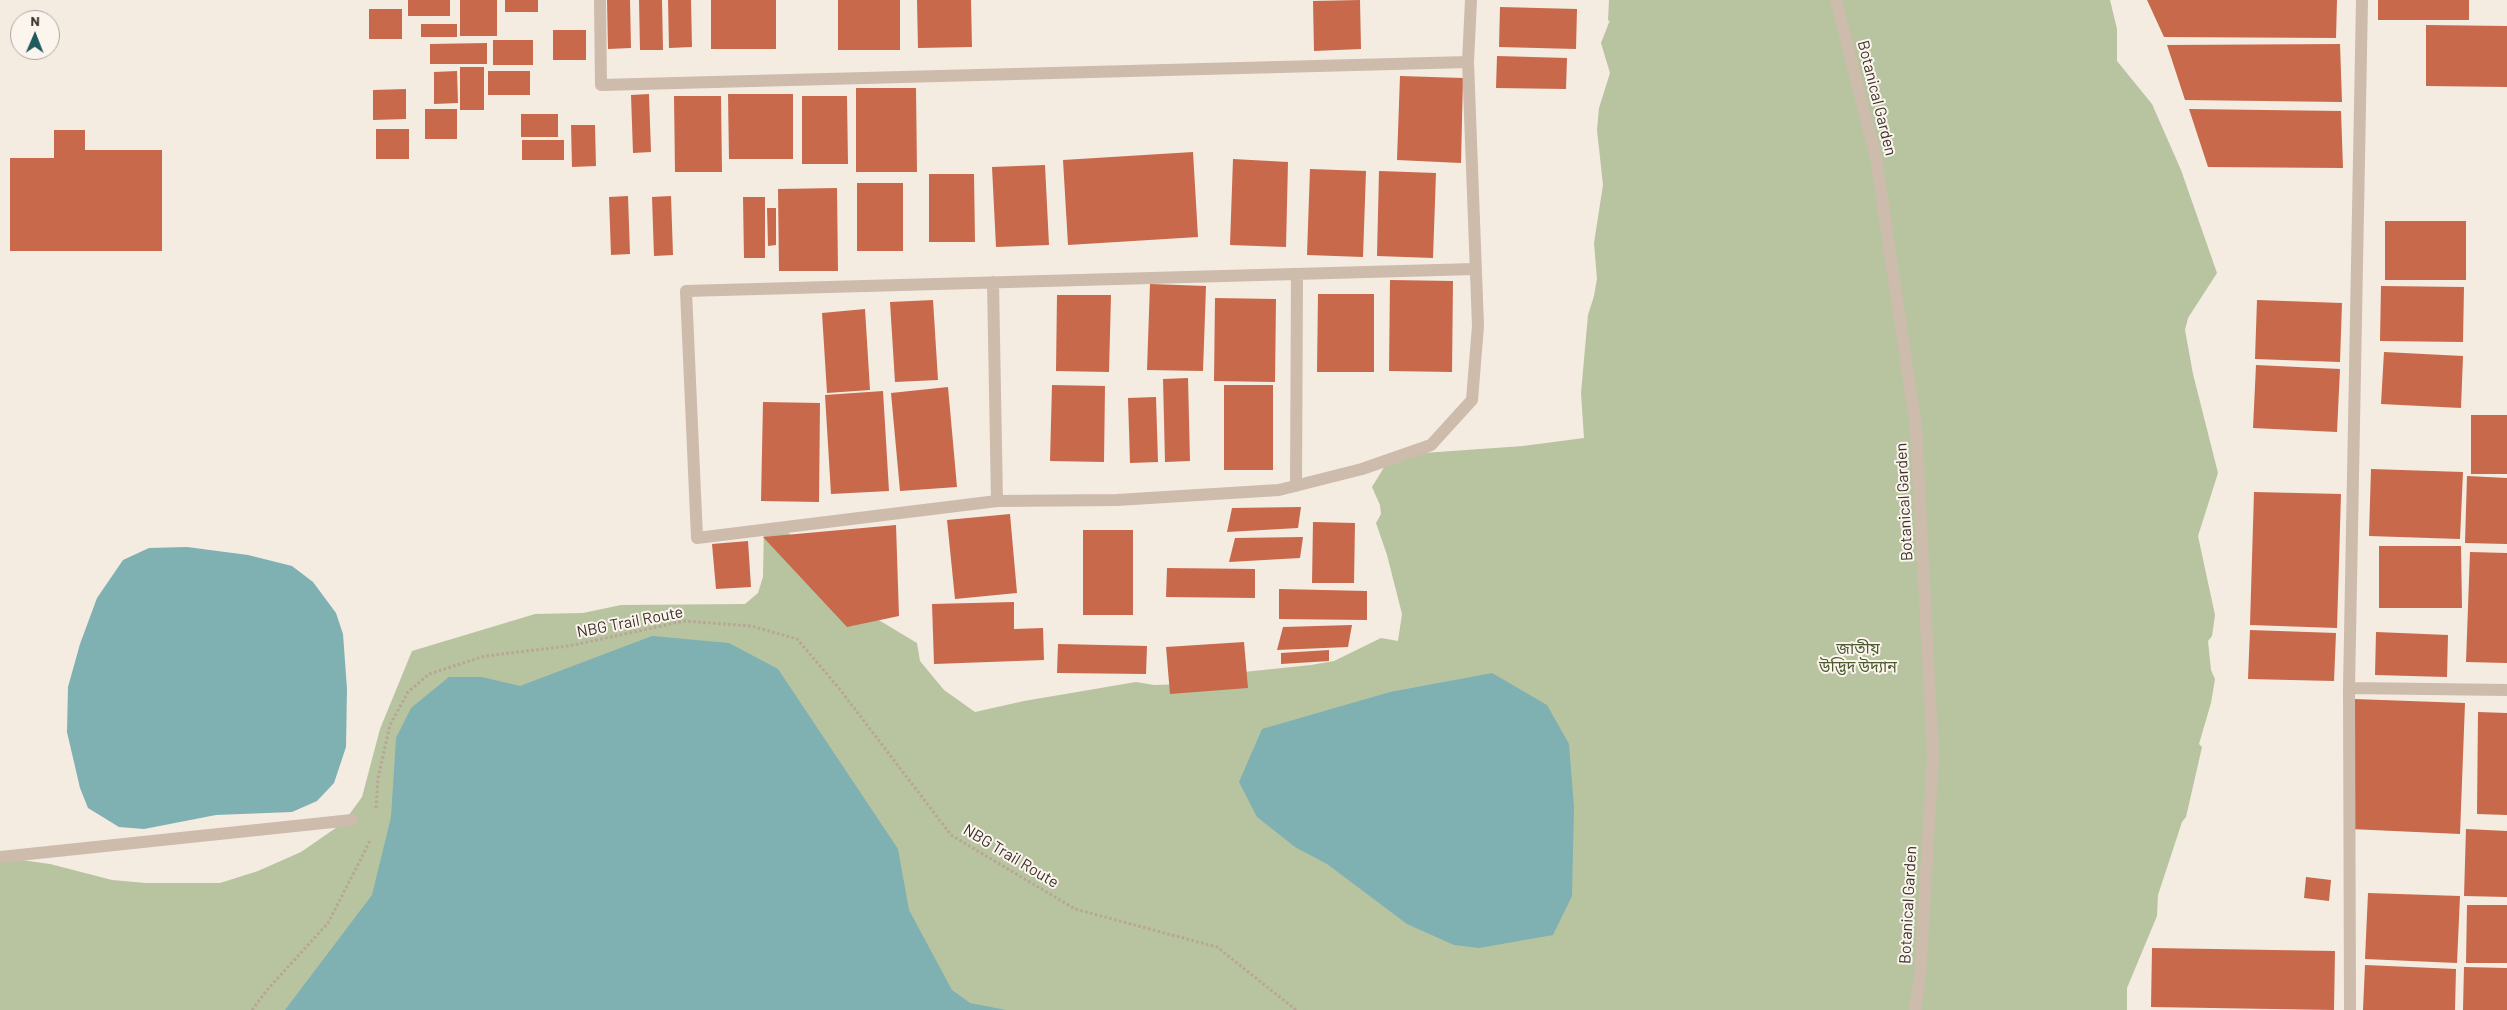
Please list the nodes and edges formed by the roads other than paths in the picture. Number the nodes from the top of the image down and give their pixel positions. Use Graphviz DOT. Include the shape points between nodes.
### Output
graph roads {
  1 [pos="600,0"];
  2 [pos="1471,0"];
  3 [pos="1836,0"];
  4 [pos="2362,0"];
  5 [pos="1468,62"];
  6 [pos="1474,269"];
  7 [pos="1297,274"];
  8 [pos="993,282"];
  9 [pos="1296,486"];
  10 [pos="997,501"];
  11 [pos="2349,688"];
  12 [pos="2507,690"];
  13 [pos="352,820"];
  14 [pos="0,857"];
  15 [pos="1916,1010"];
  16 [pos="2350,1010"];
  1 -- 5 [label="street" via="601,85"];
  2 -- 5 [label="street"];
  3 -- 15 [label="street, Botanical Garden" via="1876,158 1916,428 1933,755"];
  4 -- 11 [label="street"];
  5 -- 6 [label="street"];
  6 -- 7 [label="street"];
  6 -- 9 [label="street" via="1478,326 1472,400 1431,445 1362,469"];
  7 -- 8 [label="street"];
  7 -- 9 [label="street"];
  8 -- 10 [label="street"];
  8 -- 10 [label="street" via="686,291 697,538"];
  9 -- 10 [label="street" via="1279,490 1118,500"];
  11 -- 12 [label="street"];
  11 -- 16 [label="street"];
  13 -- 14 [label="street"];
}
